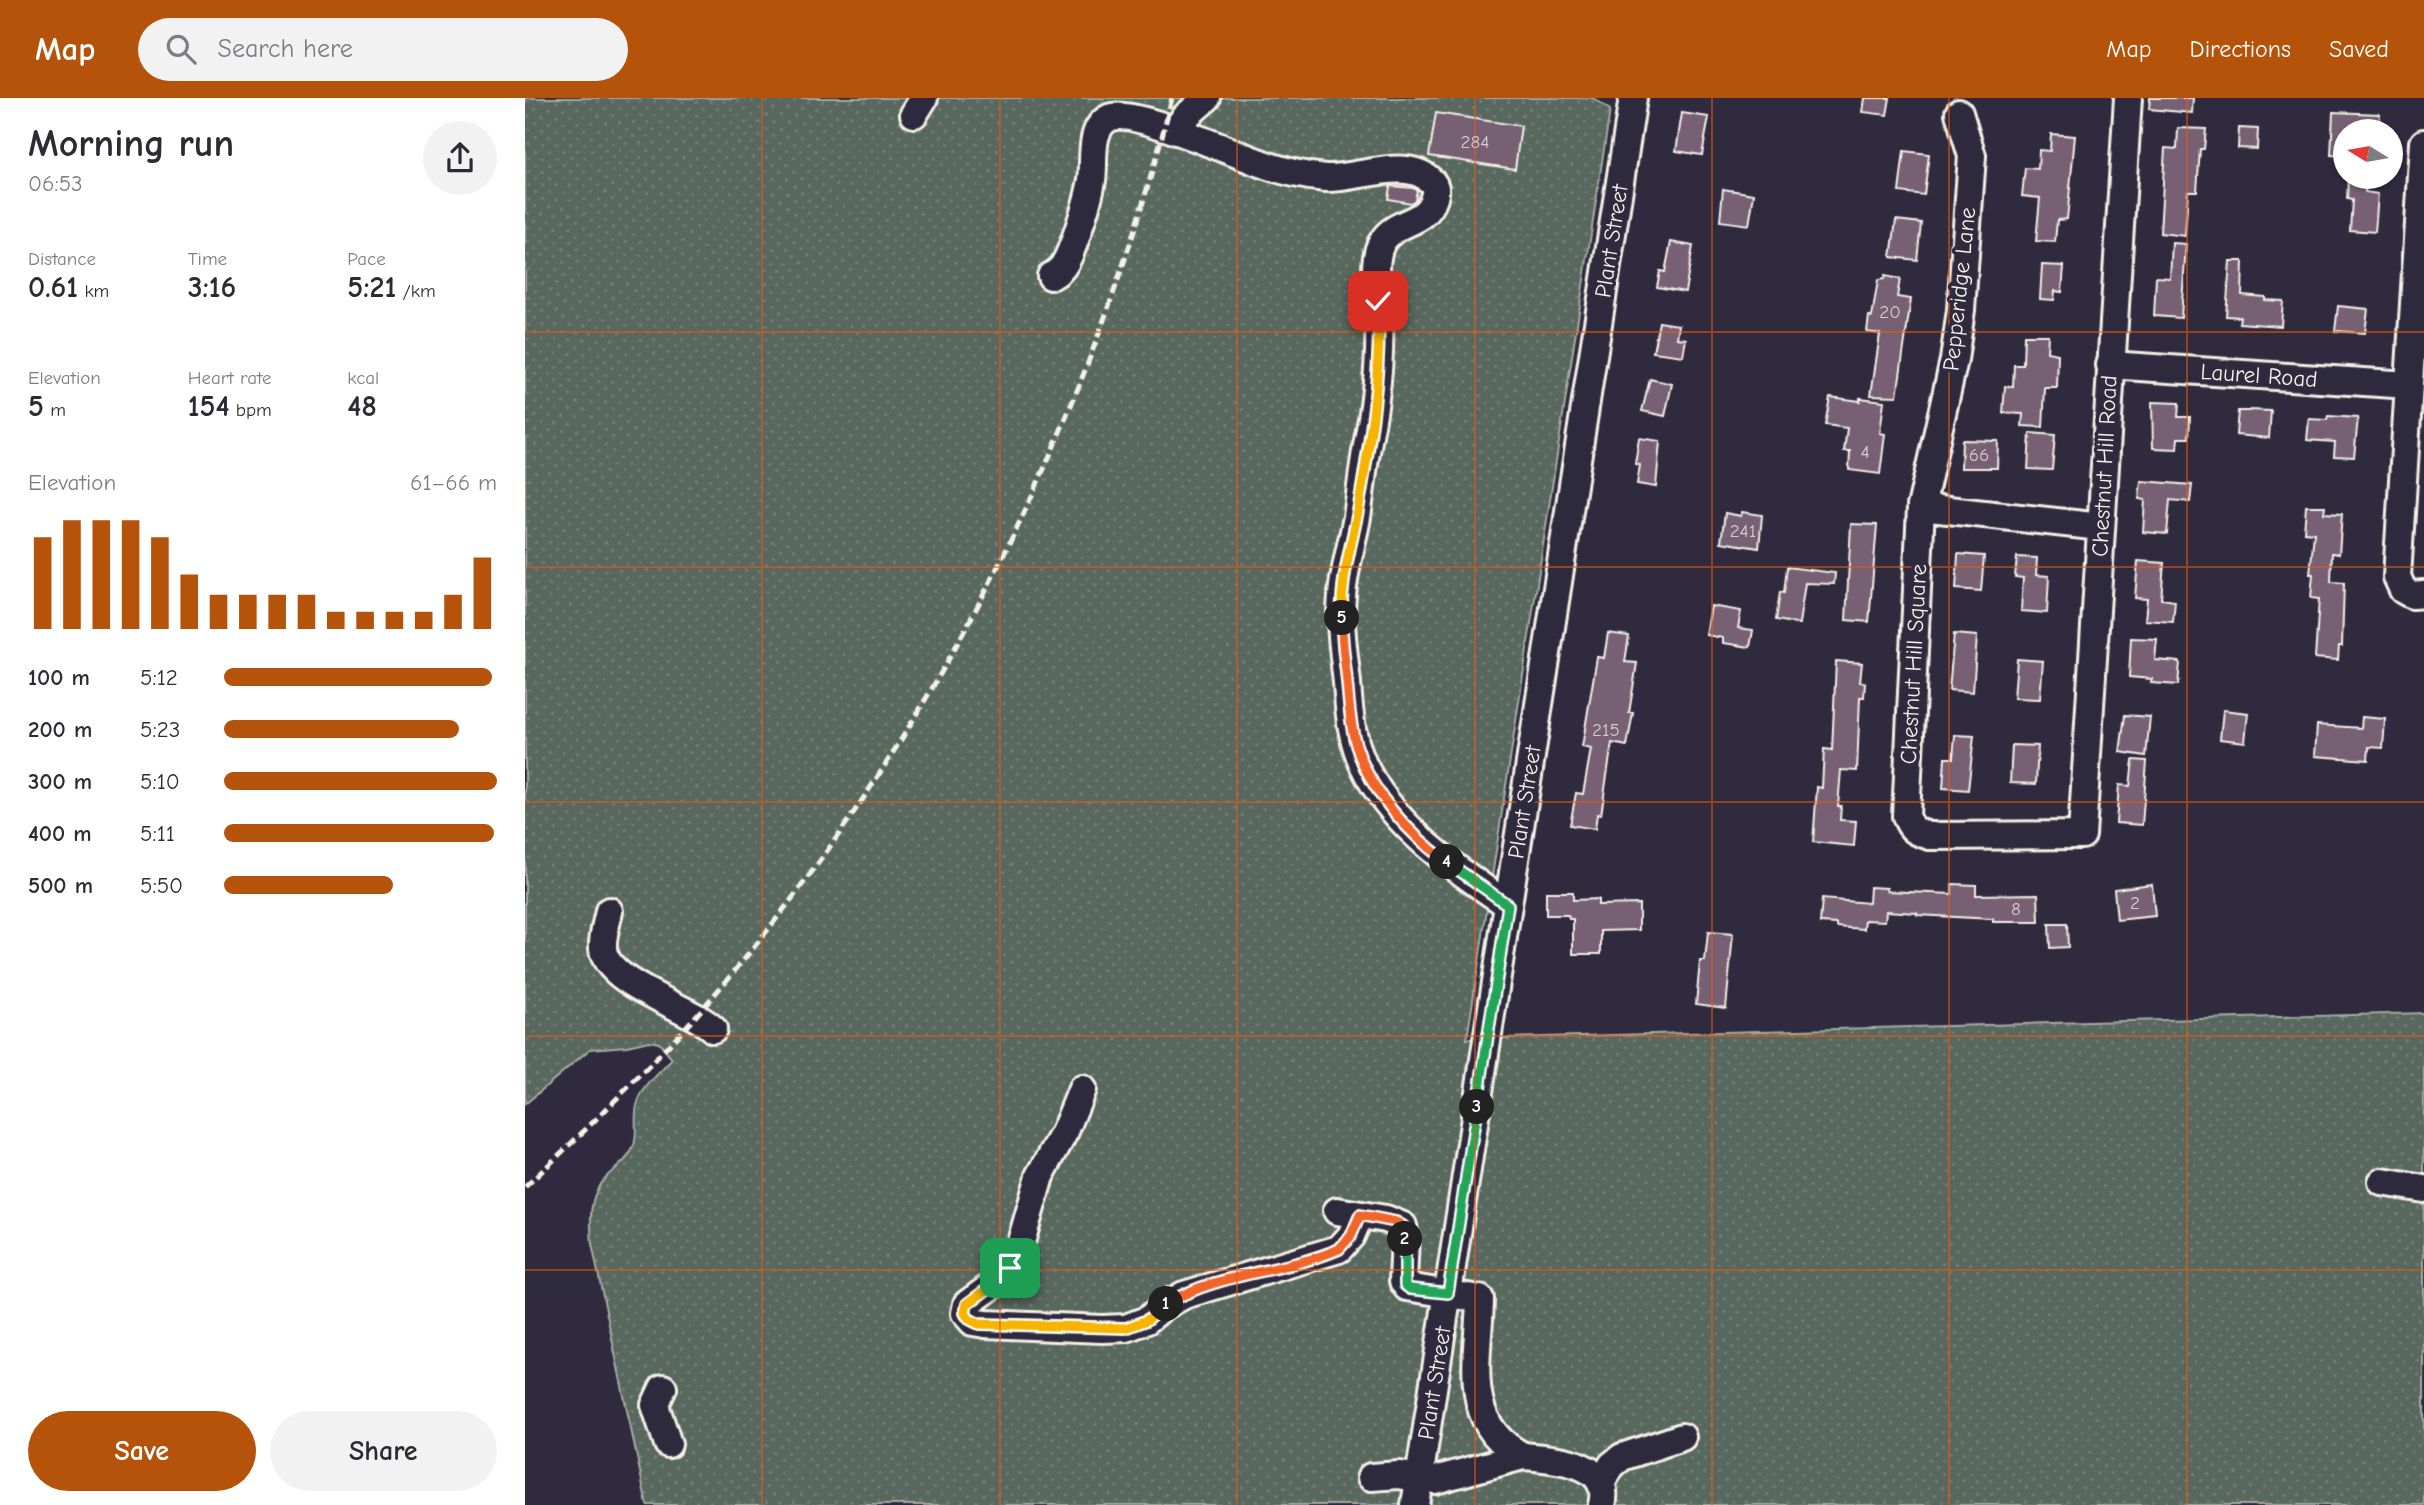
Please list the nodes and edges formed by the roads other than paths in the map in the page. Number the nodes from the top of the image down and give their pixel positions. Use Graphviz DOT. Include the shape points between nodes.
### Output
graph roads {
  1 [pos="1207,98"];
  2 [pos="1633,98"];
  3 [pos="2128,98"];
  4 [pos="1123,107"];
  5 [pos="1959,113"];
  6 [pos="1176,131"];
  7 [pos="2424,143"];
  8 [pos="1051,276"];
  9 [pos="2110,365"];
  10 [pos="2409,385"];
  11 [pos="1921,507"];
  12 [pos="2101,527"];
  13 [pos="2413,592"];
  14 [pos="2082,835"];
  15 [pos="1508,905"];
  16 [pos="609,911"];
  17 [pos="713,1029"];
  18 [pos="1082,1089"];
  19 [pos="2382,1182"];
  20 [pos="2424,1189"];
  21 [pos="1448,1293"];
  22 [pos="659,1405"];
  23 [pos="1682,1437"];
  24 [pos="668,1444"];
  25 [pos="1523,1456"];
  26 [pos="1371,1477"];
  27 [pos="1419,1478"];
  28 [pos="1601,1494"];
  29 [pos="1415,1505"];
  1 -- 6 [label="street"];
  2 -- 15 [label="street, Plant Street"];
  3 -- 9 [label="street, Chestnut Hill Road"];
  4 -- 6 [label="street"];
  4 -- 8 [label="street" via="1097,132 1092,182 1073,246 1065,263"];
  5 -- 11 [label="street, Pepperidge Lane" via="1972,156 1961,310"];
  6 -- 15 [label="street" via="1287,172 1343,178 1403,168 1434,184 1436,191 1425,215 1390,233 1377,259 1380,333 1376,395 1341,604 1347,692 1357,748 1388,806 1440,858"];
  7 -- 10 [label="street"];
  9 -- 10 [label="street, Laurel Road"];
  9 -- 12 [label="street, Chestnut Hill Road"];
  10 -- 13 [label="street" via="2397,577"];
  11 -- 12 [label="street"];
  11 -- 14 [label="street, Chestnut Hill Square" via="1905,803 1910,828 1930,836"];
  12 -- 14 [label="street, Chestnut Hill Road"];
  15 -- 21 [label="street, Plant Street"];
  16 -- 17 [label="street" via="603,946 612,966 629,981"];
  18 -- 21 [label="street" via="1039,1177 1023,1240 1010,1268 967,1304 969,1319 979,1324 1114,1329 1137,1325 1184,1295 1339,1249 1351,1236 1349,1213 1403,1226 1403,1281 1407,1287"];
  19 -- 20 [label="street"];
  21 -- 25 [label="street" via="1491,1296 1476,1360 1479,1402 1496,1435"];
  21 -- 27 [label="street, Plant Street"];
  22 -- 24 [label="street"];
  23 -- 28 [label="street" via="1622,1457 1612,1465"];
  25 -- 27 [label="street" via="1435,1480"];
  25 -- 28 [label="street" via="1589,1468"];
  26 -- 27 [label="street"];
  27 -- 29 [label="street, Plant Street"];
}
